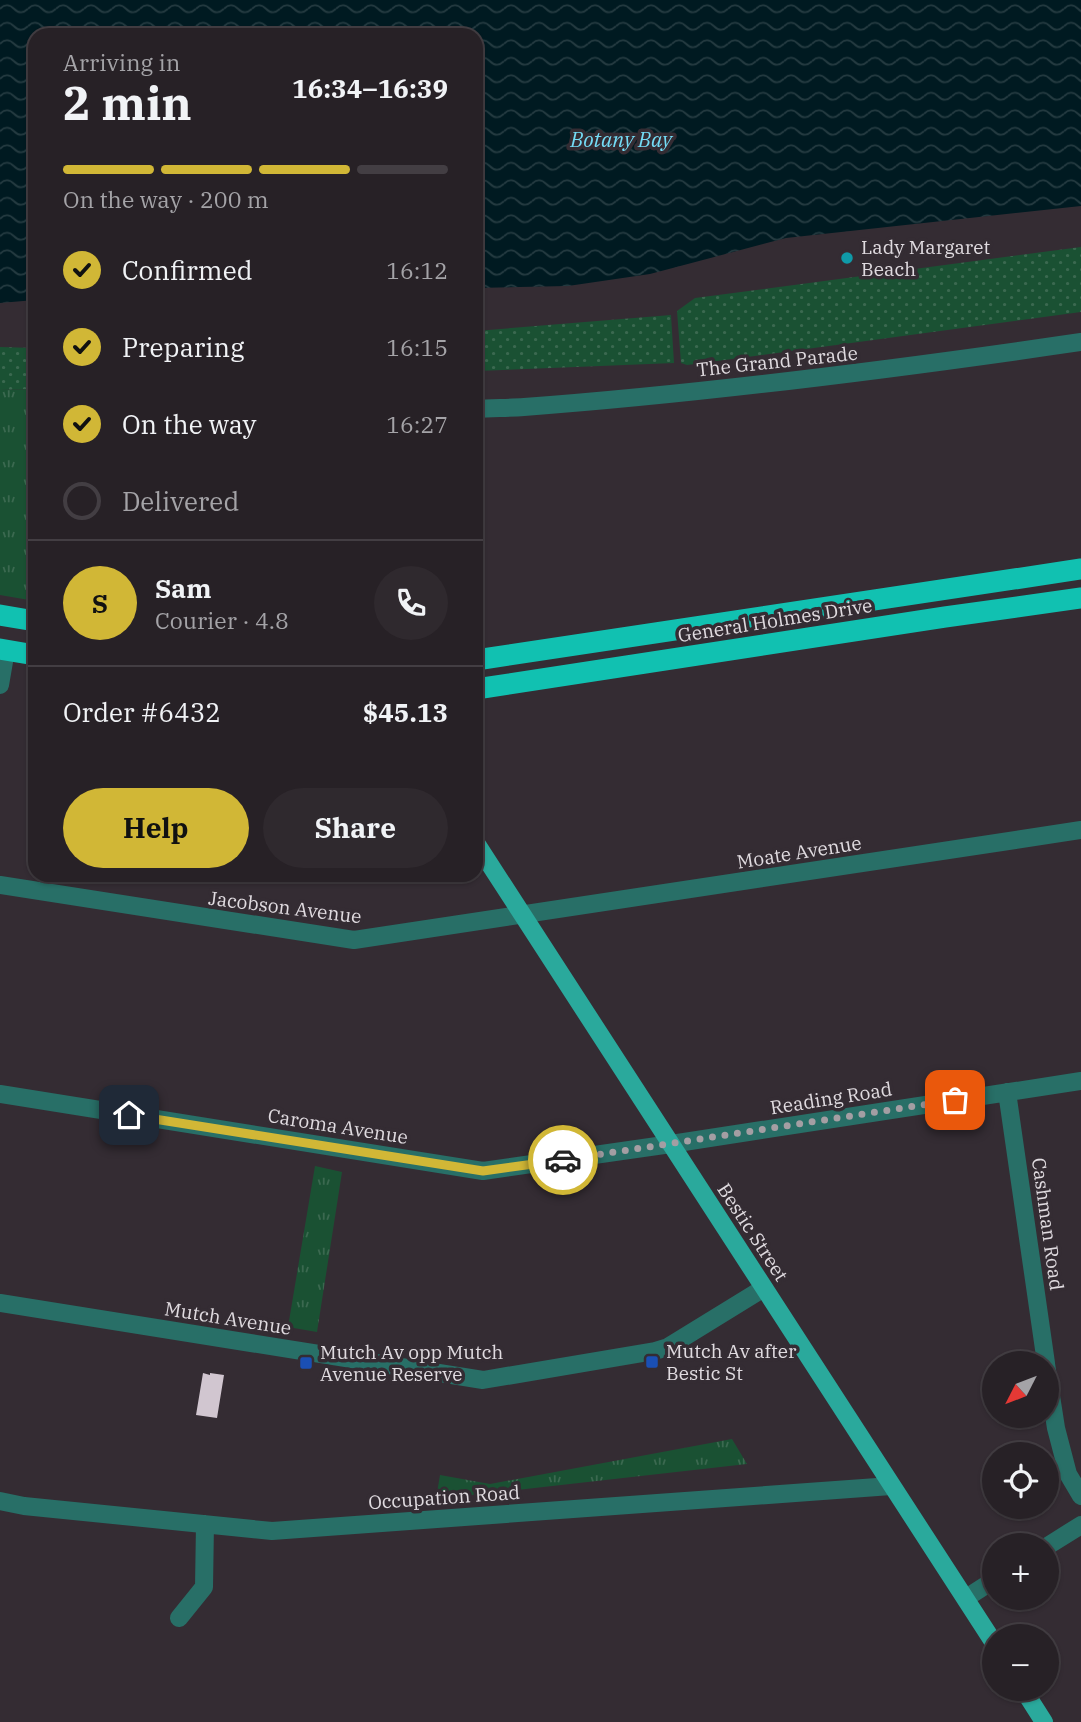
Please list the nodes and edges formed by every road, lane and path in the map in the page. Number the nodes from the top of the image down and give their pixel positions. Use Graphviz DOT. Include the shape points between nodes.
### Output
graph roads {
  1 [pos="1081,342"];
  2 [pos="483,409"];
  3 [pos="1081,569"];
  4 [pos="1081,598"];
  5 [pos="0,615"];
  6 [pos="28,620"];
  7 [pos="3,650"];
  8 [pos="28,654"];
  9 [pos="483,659"];
  10 [pos="0,685"];
  11 [pos="483,688"];
  12 [pos="1081,830"];
  13 [pos="483,854"];
  14 [pos="0,885"];
  15 [pos="523,915"];
  16 [pos="1081,1081"];
  17 [pos="1007,1092"];
  18 [pos="0,1094"];
  19 [pos="671,1144"];
  20 [pos="764,1288"];
  21 [pos="0,1303"];
  22 [pos="1044,1351"];
  23 [pos="1056,1428"];
  24 [pos="891,1486"];
  25 [pos="1081,1496"];
  26 [pos="0,1501"];
  27 [pos="205,1524"];
  28 [pos="1081,1525"];
  29 [pos="1059,1539"];
  30 [pos="982,1588"];
  31 [pos="966,1598"];
  32 [pos="179,1618"];
  33 [pos="982,1624"];
  34 [pos="1031,1701"];
  35 [pos="1044,1722"];
  1 -- 2 [label="street, The Grand Parade" via="848,374"];
  3 -- 9 [label="highway, General Holmes Drive"];
  4 -- 11 [label="highway, General Holmes Drive"];
  5 -- 6 [label="highway"];
  7 -- 8 [label="highway"];
  7 -- 10 [label="street"];
  12 -- 15 [label="street, Moate Avenue"];
  13 -- 15 [label="main road, Bestic Street"];
  14 -- 15 [label="street, Jacobson Avenue" via="354,940"];
  15 -- 19 [label="main road, Bestic Street"];
  16 -- 17 [label="street, Reading Road"];
  17 -- 19 [label="street, Reading Road"];
  17 -- 22 [label="street, Cashman Road"];
  18 -- 19 [label="street, Caroma Avenue" via="483,1171"];
  19 -- 20 [label="main road, Bestic Street"];
  20 -- 21 [label="street, Mutch Avenue" via="668,1348 483,1380"];
  20 -- 24 [label="main road, Bestic Street"];
  23 -- 25 [label="street, Cashman Road" via="1068,1474"];
  24 -- 27 [label="street, Occupation Road" via="272,1531"];
  24 -- 31 [label="main road, Bestic Street"];
  26 -- 27 [label="street, Occupation Road"];
  27 -- 32 [label="street" via="204,1587"];
  28 -- 29 [label="street"];
  30 -- 31 [label="street"];
  31 -- 33 [label="main road, Bestic Street"];
  34 -- 35 [label="main road"];
}
